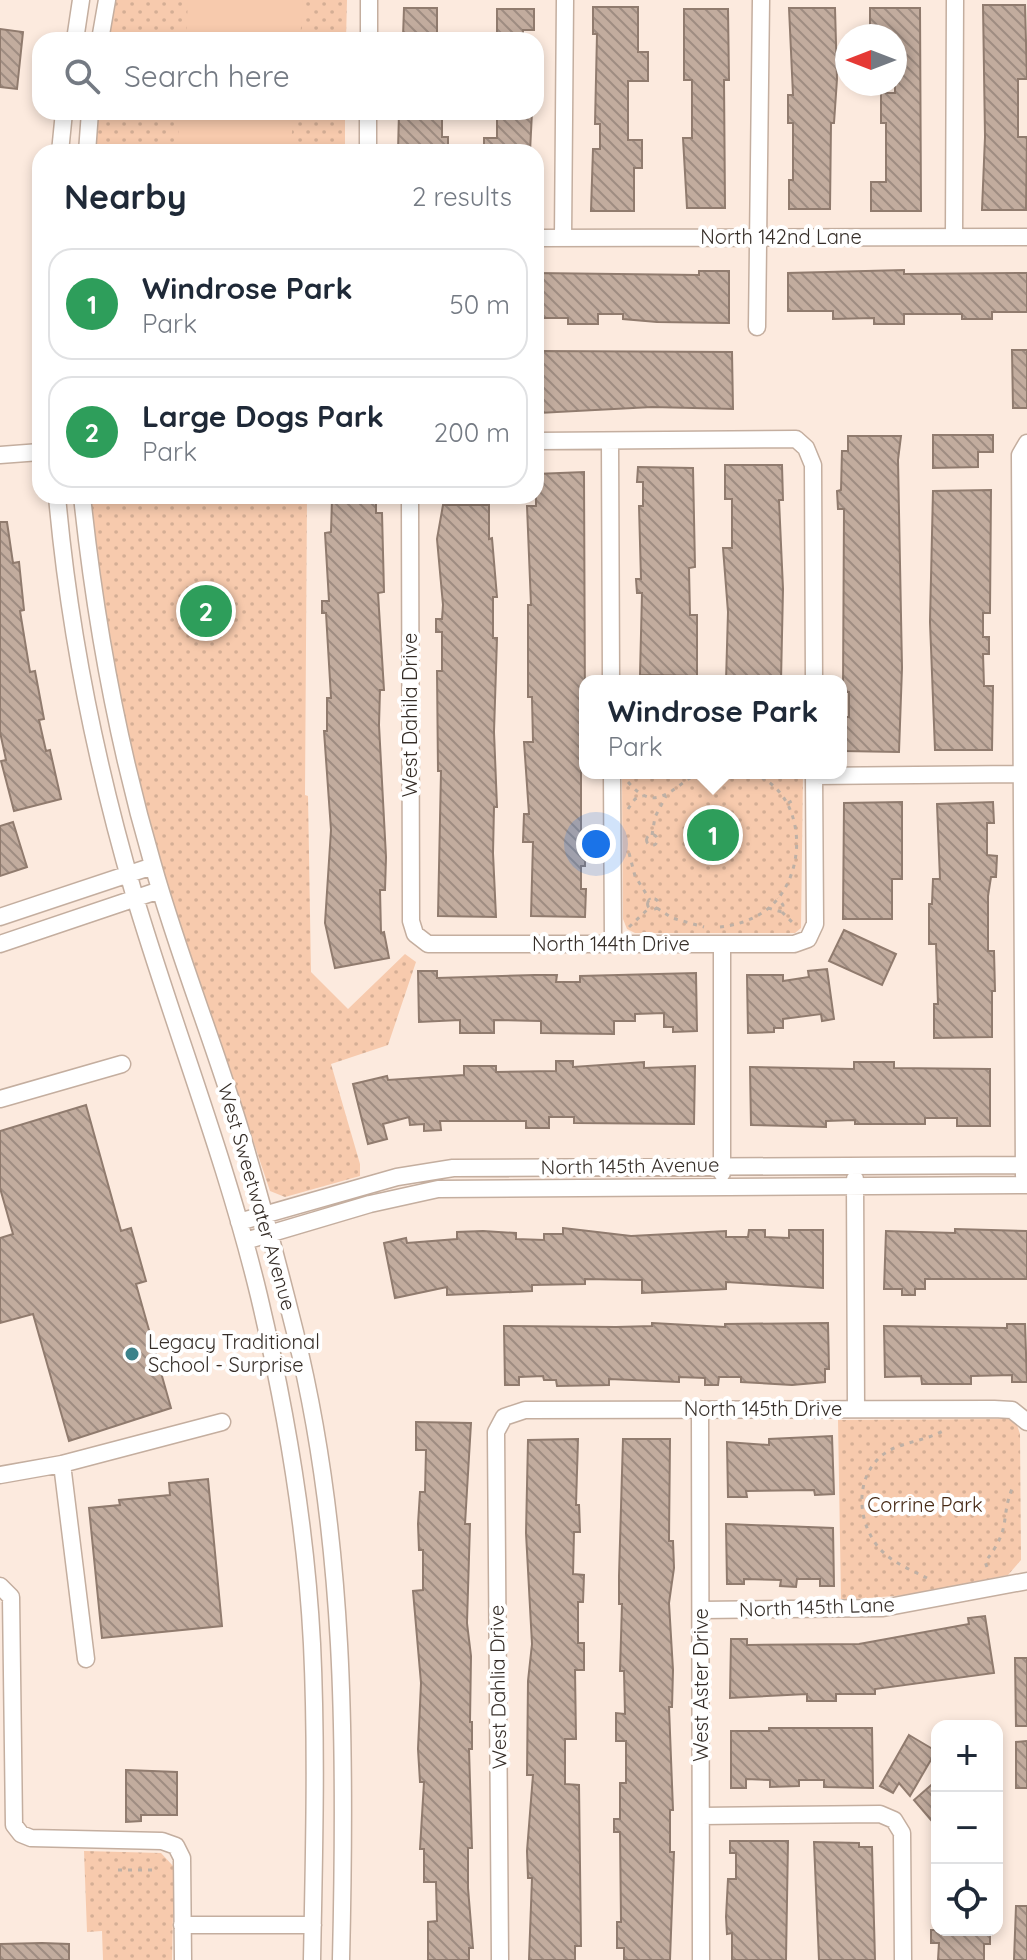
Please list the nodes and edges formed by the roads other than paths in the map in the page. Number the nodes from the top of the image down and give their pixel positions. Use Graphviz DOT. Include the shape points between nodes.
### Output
graph roads {
  1 [pos="81,0"];
  2 [pos="107,0"];
  3 [pos="369,0"];
  4 [pos="565,0"];
  5 [pos="761,0"];
  6 [pos="955,0"];
  7 [pos="76,32"];
  8 [pos="101,32"];
  9 [pos="369,32"];
  10 [pos="63,120"];
  11 [pos="89,120"];
  12 [pos="368,120"];
  13 [pos="61,144"];
  14 [pos="88,144"];
  15 [pos="368,144"];
  16 [pos="954,236"];
  17 [pos="1027,237"];
  18 [pos="544,238"];
  19 [pos="563,238"];
  20 [pos="757,238"];
  21 [pos="757,327"];
  22 [pos="544,441"];
  23 [pos="610,441"];
  24 [pos="1027,443"];
  25 [pos="32,453"];
  26 [pos="0,455"];
  27 [pos="58,504"];
  28 [pos="83,504"];
  29 [pos="410,504"];
  30 [pos="1024,638"];
  31 [pos="611,675"];
  32 [pos="814,675"];
  33 [pos="847,774"];
  34 [pos="1023,774"];
  35 [pos="612,779"];
  36 [pos="814,779"];
  37 [pos="153,866"];
  38 [pos="129,873"];
  39 [pos="160,890"];
  40 [pos="135,897"];
  41 [pos="0,917"];
  42 [pos="415,934"];
  43 [pos="613,943"];
  44 [pos="0,944"];
  45 [pos="722,944"];
  46 [pos="122,1064"];
  47 [pos="0,1099"];
  48 [pos="722,1165"];
  49 [pos="855,1165"];
  50 [pos="1026,1165"];
  51 [pos="1026,1185"];
  52 [pos="722,1187"];
  53 [pos="855,1187"];
  54 [pos="264,1215"];
  55 [pos="239,1222"];
  56 [pos="269,1234"];
  57 [pos="245,1241"];
  58 [pos="700,1409"];
  59 [pos="856,1409"];
  60 [pos="504,1417"];
  61 [pos="1024,1419"];
  62 [pos="222,1422"];
  63 [pos="62,1464"];
  64 [pos="0,1475"];
  65 [pos="1027,1581"];
  66 [pos="1,1586"];
  67 [pos="701,1610"];
  68 [pos="86,1659"];
  69 [pos="701,1816"];
  70 [pos="182,1925"];
  71 [pos="313,1925"];
  72 [pos="183,1960"];
  73 [pos="312,1960"];
  74 [pos="341,1960"];
  75 [pos="500,1960"];
  76 [pos="701,1960"];
  77 [pos="903,1960"];
  1 -- 7 [label="street"];
  2 -- 8 [label="street"];
  3 -- 9 [label="street"];
  4 -- 19 [label="street"];
  5 -- 20 [label="street"];
  6 -- 16 [label="street"];
  10 -- 13 [label="street"];
  11 -- 14 [label="street"];
  12 -- 15 [label="street"];
  16 -- 17 [label="street, North 142nd Lane"];
  16 -- 20 [label="street, North 142nd Lane"];
  18 -- 19 [label="street, North 142nd Lane"];
  19 -- 20 [label="street, North 142nd Lane"];
  20 -- 21 [label="street"];
  22 -- 23 [label="street"];
  23 -- 31 [label="street"];
  23 -- 32 [label="street" via="796,439 806,448 813,465"];
  24 -- 30 [label="street" via="1020,455"];
  25 -- 26 [label="street"];
  27 -- 38 [label="street, West Sweetwater Avenue" via="84,686"];
  28 -- 37 [label="street, West Sweetwater Avenue" via="114,699"];
  29 -- 42 [label="street, West Dahila Drive"];
  30 -- 34 [label="street"];
  33 -- 34 [label="street"];
  34 -- 50 [label="street"];
  35 -- 43 [label="street"];
  36 -- 45 [label="street, North 144th Drive" via="815,924 808,939 794,944"];
  37 -- 38 [label="street"];
  37 -- 39 [label="street, West Sweetwater Avenue"];
  38 -- 40 [label="street, West Sweetwater Avenue"];
  38 -- 41 [label="street"];
  39 -- 40 [label="street"];
  39 -- 54 [label="street, West Sweetwater Avenue"];
  40 -- 44 [label="street"];
  40 -- 55 [label="street, West Sweetwater Avenue"];
  42 -- 43 [label="street, North 144th Drive" via="428,944"];
  43 -- 45 [label="street, North 144th Drive"];
  45 -- 48 [label="street"];
  46 -- 47 [label="street"];
  48 -- 49 [label="street, North 145th Avenue"];
  48 -- 52 [label="street"];
  48 -- 54 [label="street, North 145th Avenue" via="453,1168 397,1177"];
  49 -- 50 [label="street, North 145th Avenue"];
  49 -- 53 [label="street"];
  50 -- 51 [label="street"];
  51 -- 53 [label="street, North 145th Avenue"];
  52 -- 53 [label="street, North 145th Avenue"];
  52 -- 56 [label="street, North 145th Avenue" via="438,1189"];
  53 -- 59 [label="street"];
  54 -- 55 [label="street, North 145th Avenue"];
  54 -- 56 [label="street, West Sweetwater Avenue"];
  55 -- 57 [label="street, West Sweetwater Avenue"];
  56 -- 57 [label="street, North 145th Avenue"];
  56 -- 74 [label="street, West Sweetwater Avenue" via="317,1436 336,1582 343,1687"];
  57 -- 71 [label="street, West Sweetwater Avenue" via="284,1412 303,1550 315,1751"];
  58 -- 59 [label="street, North 145th Drive"];
  58 -- 60 [label="street, North 145th Drive" via="525,1410"];
  58 -- 67 [label="street, West Aster Drive"];
  59 -- 61 [label="street, North 145th Drive" via="1012,1410"];
  60 -- 75 [label="street, West Dahlia Drive" via="496,1432"];
  62 -- 63 [label="street"];
  63 -- 64 [label="street"];
  63 -- 68 [label="street"];
  65 -- 67 [label="street, North 145th Lane" via="883,1608"];
  66 -- 70 [label="street" via="11,1597 14,1825 31,1838 162,1841 176,1846 182,1858"];
  67 -- 69 [label="street, West Aster Drive"];
  69 -- 76 [label="street, West Aster Drive"];
  69 -- 77 [label="street" via="880,1814 894,1820 902,1833"];
  70 -- 71 [label="street"];
  70 -- 72 [label="street"];
  71 -- 73 [label="street, West Sweetwater Avenue"];
}
